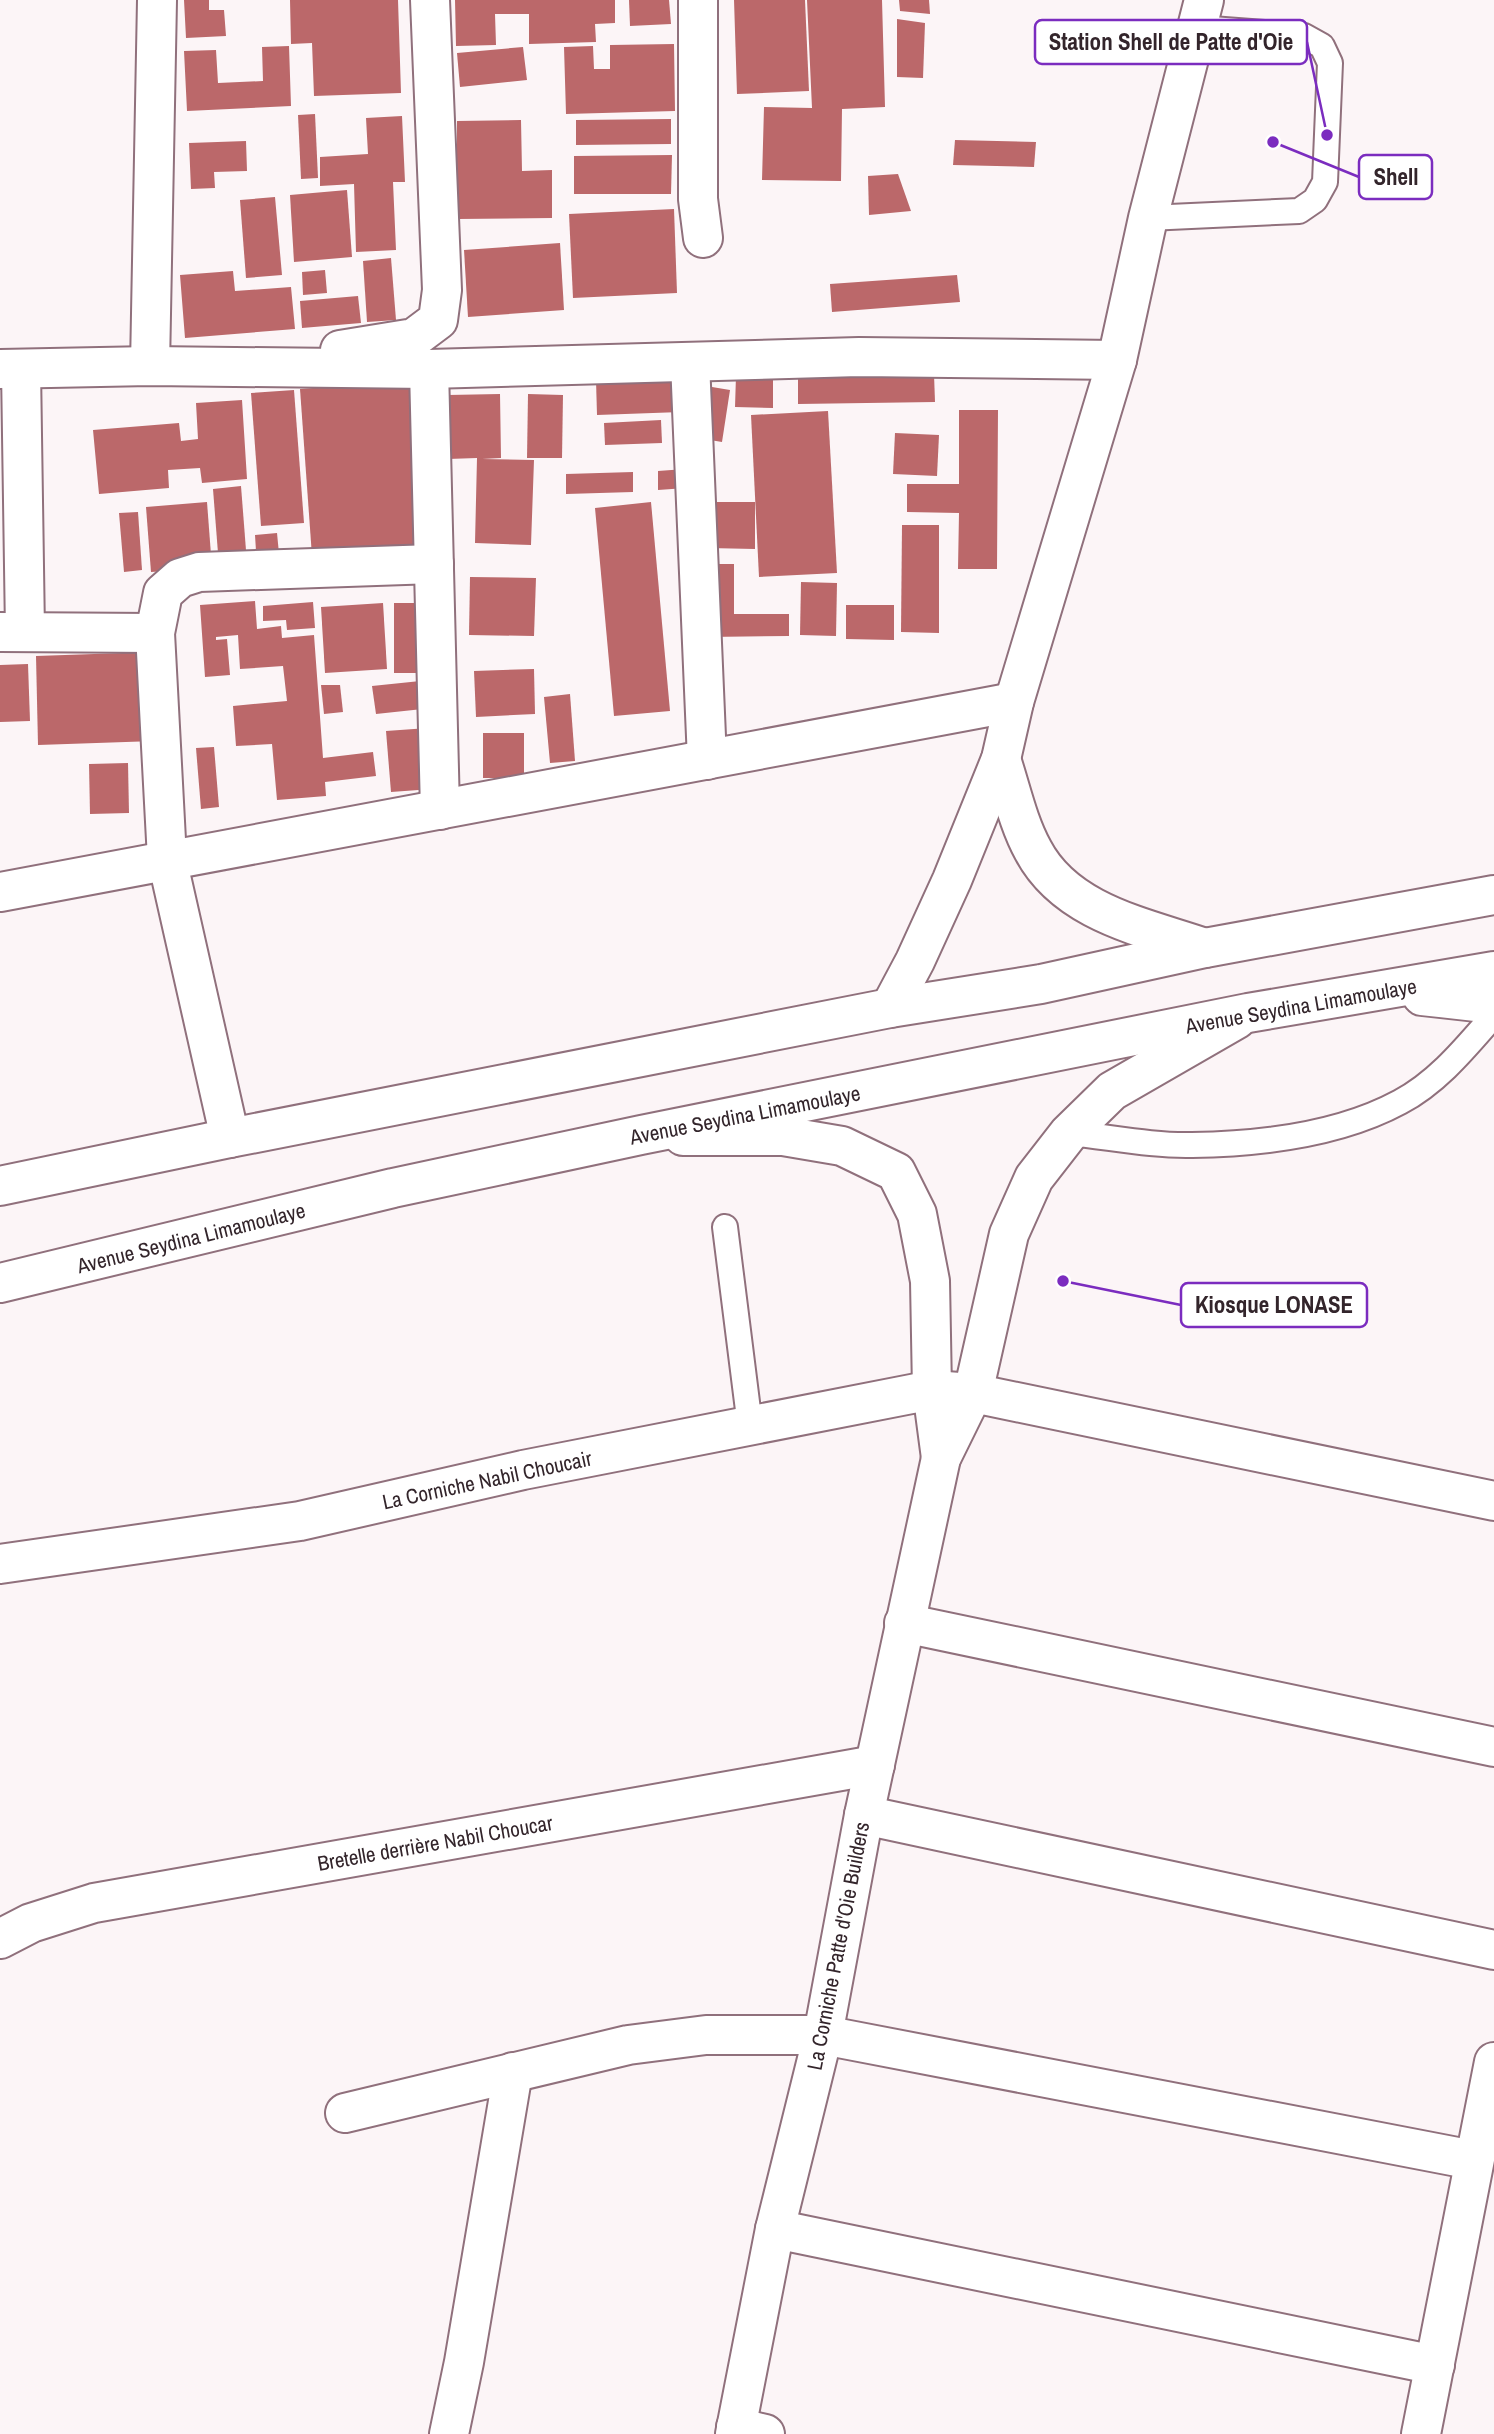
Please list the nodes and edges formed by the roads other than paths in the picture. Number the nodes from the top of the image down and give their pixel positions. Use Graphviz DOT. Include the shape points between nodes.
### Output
graph roads {
  1 [pos="157,0"];
  2 [pos="430,0"];
  3 [pos="698,0"];
  4 [pos="1201,14"];
  5 [pos="1148,218"];
  6 [pos="703,238"];
  7 [pos="1117,360"];
  8 [pos="690,362"];
  9 [pos="150,366"];
  10 [pos="280,366"];
  11 [pos="10,369"];
  12 [pos="429,369"];
  13 [pos="434,564"];
  14 [pos="12,632"];
  15 [pos="155,633"];
  16 [pos="1013,702"];
  17 [pos="1001,759"];
  18 [pos="707,760"];
  19 [pos="440,810"];
  20 [pos="167,859"];
  21 [pos="0,892"];
  22 [pos="1494,895"];
  23 [pos="1205,948"];
  24 [pos="1494,971"];
  25 [pos="1375,992"];
  26 [pos="1494,1004"];
  27 [pos="890,1008"];
  28 [pos="1248,1013"];
  29 [pos="1494,1016"];
  30 [pos="1069,1133"];
  31 [pos="641,1135"];
  32 [pos="230,1138"];
  33 [pos="0,1186"];
  34 [pos="725,1227"];
  35 [pos="0,1283"];
  36 [pos="932,1390"];
  37 [pos="973,1393"];
  38 [pos="750,1426"];
  39 [pos="940,1458"];
  40 [pos="1494,1501"];
  41 [pos="0,1564"];
  42 [pos="904,1623"];
  43 [pos="1494,1748"];
  44 [pos="876,1765"];
  45 [pos="864,1815"];
  46 [pos="0,1939"];
  47 [pos="1494,1950"];
  48 [pos="823,2035"];
  49 [pos="1494,2062"];
  50 [pos="513,2072"];
  51 [pos="345,2113"];
  52 [pos="1473,2160"];
  53 [pos="775,2229"];
  54 [pos="1435,2365"];
  55 [pos="745,2432"];
  56 [pos="449,2434"];
  57 [pos="1421,2434"];
  1 -- 9 [label="main road"];
  2 -- 10 [label="main road" via="442,290 438,320 414,338 306,355"];
  3 -- 6 [label="main road" via="698,200"];
  4 -- 5 [label="main road"];
  4 -- 5 [label="lane" via="1304,36 1322,46 1330,63 1325,183 1315,200 1300,211"];
  5 -- 7 [label="main road"];
  7 -- 8 [label="main road" via="859,357"];
  7 -- 16 [label="main road"];
  8 -- 12 [label="main road"];
  8 -- 18 [label="main road"];
  9 -- 10 [label="main road"];
  9 -- 11 [label="main road"];
  10 -- 12 [label="main road"];
  11 -- 14 [label="main road"];
  12 -- 13 [label="main road"];
  13 -- 15 [label="main road" via="199,572 180,578 163,593"];
  13 -- 19 [label="main road"];
  14 -- 15 [label="main road"];
  15 -- 20 [label="main road"];
  16 -- 17 [label="main road"];
  16 -- 18 [label="main road"];
  17 -- 23 [label="main road" via="1033,851 1052,876 1101,912"];
  17 -- 27 [label="main road" via="952,880"];
  18 -- 19 [label="main road"];
  19 -- 20 [label="main road"];
  20 -- 21 [label="main road"];
  20 -- 32 [label="main road"];
  22 -- 23 [label="main road"];
  23 -- 27 [label="main road" via="1041,984"];
  24 -- 25 [label="main road, Avenue Seydina Limamoulaye"];
  25 -- 26 [label="main road"];
  25 -- 28 [label="main road, Avenue Seydina Limamoulaye"];
  27 -- 32 [label="main road"];
  28 -- 30 [label="main road" via="1112,1091"];
  28 -- 31 [label="main road, Avenue Seydina Limamoulaye"];
  29 -- 30 [label="lane" via="1448,1067 1401,1102 1354,1122 1292,1136 1190,1145"];
  30 -- 37 [label="main road" via="1034,1178 1009,1234"];
  31 -- 35 [label="main road, Avenue Seydina Limamoulaye" via="393,1188"];
  31 -- 36 [label="main road" via="783,1136 842,1146 896,1172 917,1214 930,1281"];
  32 -- 33 [label="main road"];
  34 -- 38 [label="lane"];
  36 -- 37 [label="main road, La Corniche Nabil Choucair"];
  36 -- 38 [label="main road, La Corniche Nabil Choucair"];
  36 -- 39 [label="main road"];
  37 -- 39 [label="main road"];
  37 -- 40 [label="main road, La Corniche Nabil Choucair"];
  38 -- 41 [label="main road, La Corniche Nabil Choucair" via="523,1470 300,1521"];
  39 -- 42 [label="main road, La Corniche Patte d'Oie Builders"];
  42 -- 43 [label="main road"];
  42 -- 44 [label="main road, La Corniche Patte d'Oie Builders"];
  44 -- 45 [label="main road, La Corniche Patte d'Oie Builders"];
  44 -- 46 [label="main road, Bretelle derrière Nabil Choucar" via="94,1903 31,1923"];
  45 -- 47 [label="main road"];
  45 -- 48 [label="main road, La Corniche Patte d'Oie Builders"];
  48 -- 50 [label="main road" via="706,2035 628,2045"];
  48 -- 52 [label="main road"];
  48 -- 53 [label="main road, La Corniche Patte d'Oie Builders"];
  49 -- 52 [label="main road"];
  50 -- 51 [label="main road"];
  50 -- 56 [label="main road"];
  52 -- 54 [label="main road"];
  53 -- 54 [label="main road"];
  53 -- 55 [label="main road, La Corniche Patte d'Oie Builders"];
  54 -- 57 [label="main road"];
}
